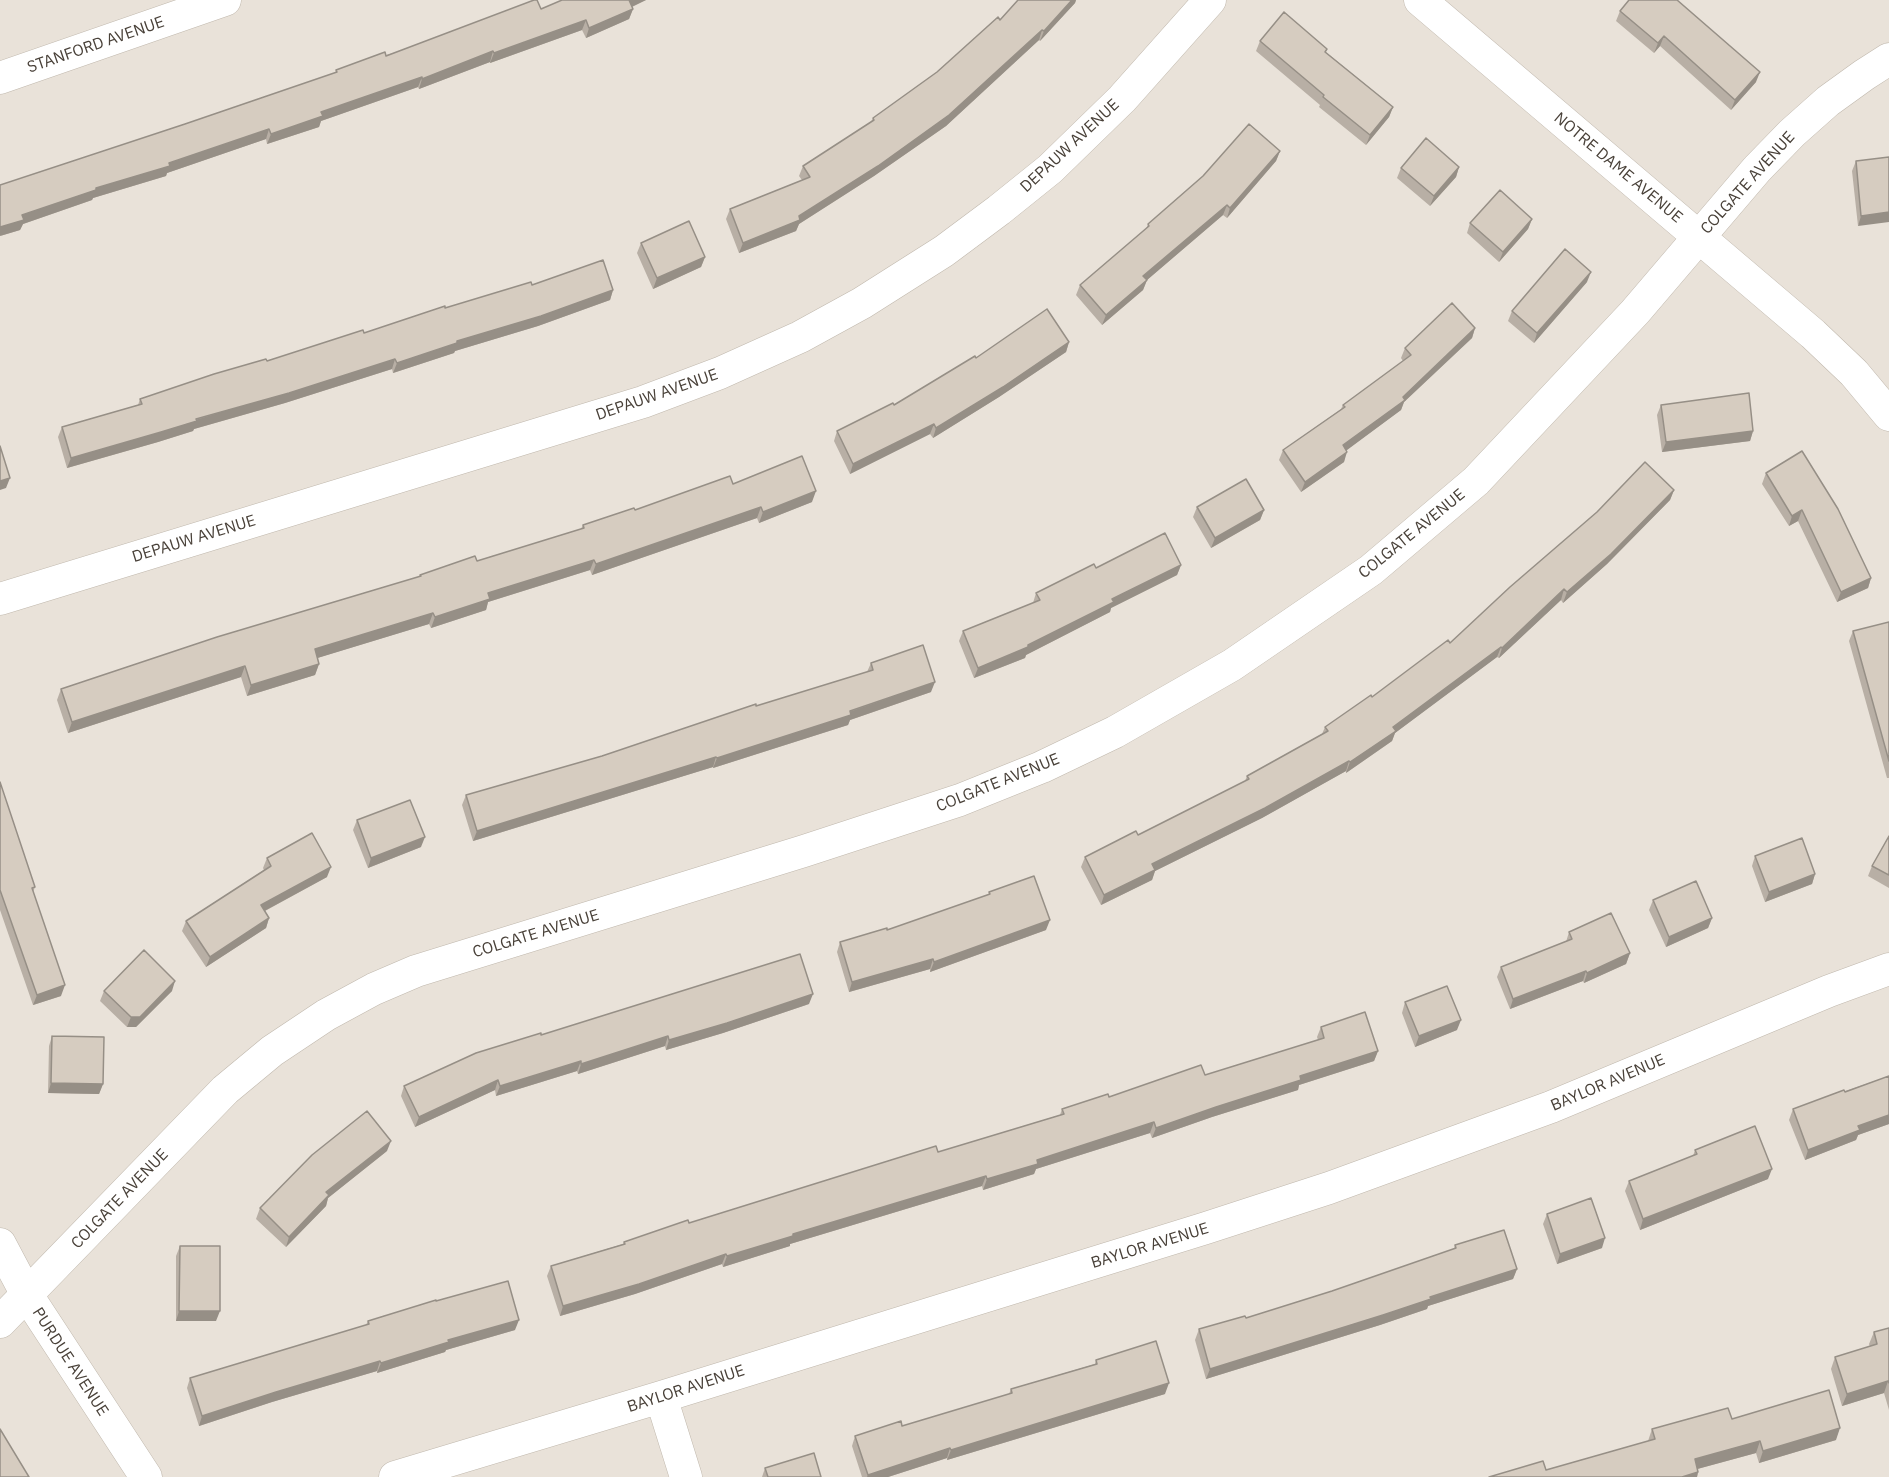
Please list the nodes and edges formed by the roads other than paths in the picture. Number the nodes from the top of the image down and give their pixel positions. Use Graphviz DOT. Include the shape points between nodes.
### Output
graph roads {
  1 [pos="225,0"];
  2 [pos="1209,0"];
  3 [pos="1420,0"];
  4 [pos="1889,59"];
  5 [pos="0,78"];
  6 [pos="1699,237"];
  7 [pos="1889,415"];
  8 [pos="0,599"];
  9 [pos="1889,969"];
  10 [pos="0,1244"];
  11 [pos="27,1295"];
  12 [pos="0,1322"];
  13 [pos="661,1397"];
  14 [pos="146,1477"];
  15 [pos="395,1477"];
  16 [pos="686,1477"];
  1 -- 5 [label="street, STANFORD AVENUE"];
  2 -- 8 [label="street, DEPAUW AVENUE" via="1122,99 1050,169 944,251 800,337 643,402"];
  3 -- 6 [label="street, NOTRE DAME AVENUE"];
  4 -- 6 [label="street, COLGATE AVENUE" via="1828,101 1792,133"];
  6 -- 7 [label="street, NOTRE DAME AVENUE" via="1813,334 1854,373"];
  6 -- 11 [label="street, COLGATE AVENUE" via="1591,361 1476,481 1371,570 1232,665 1115,732 960,800 416,971 374,988 272,1051 225,1090"];
  9 -- 13 [label="street, BAYLOR AVENUE" via="1551,1107 1329,1188"];
  10 -- 11 [label="street, PURDUE AVENUE"];
  11 -- 12 [label="street, COLGATE AVENUE"];
  11 -- 14 [label="street, PURDUE AVENUE"];
  13 -- 15 [label="street, BAYLOR AVENUE"];
  13 -- 16 [label="street"];
}
